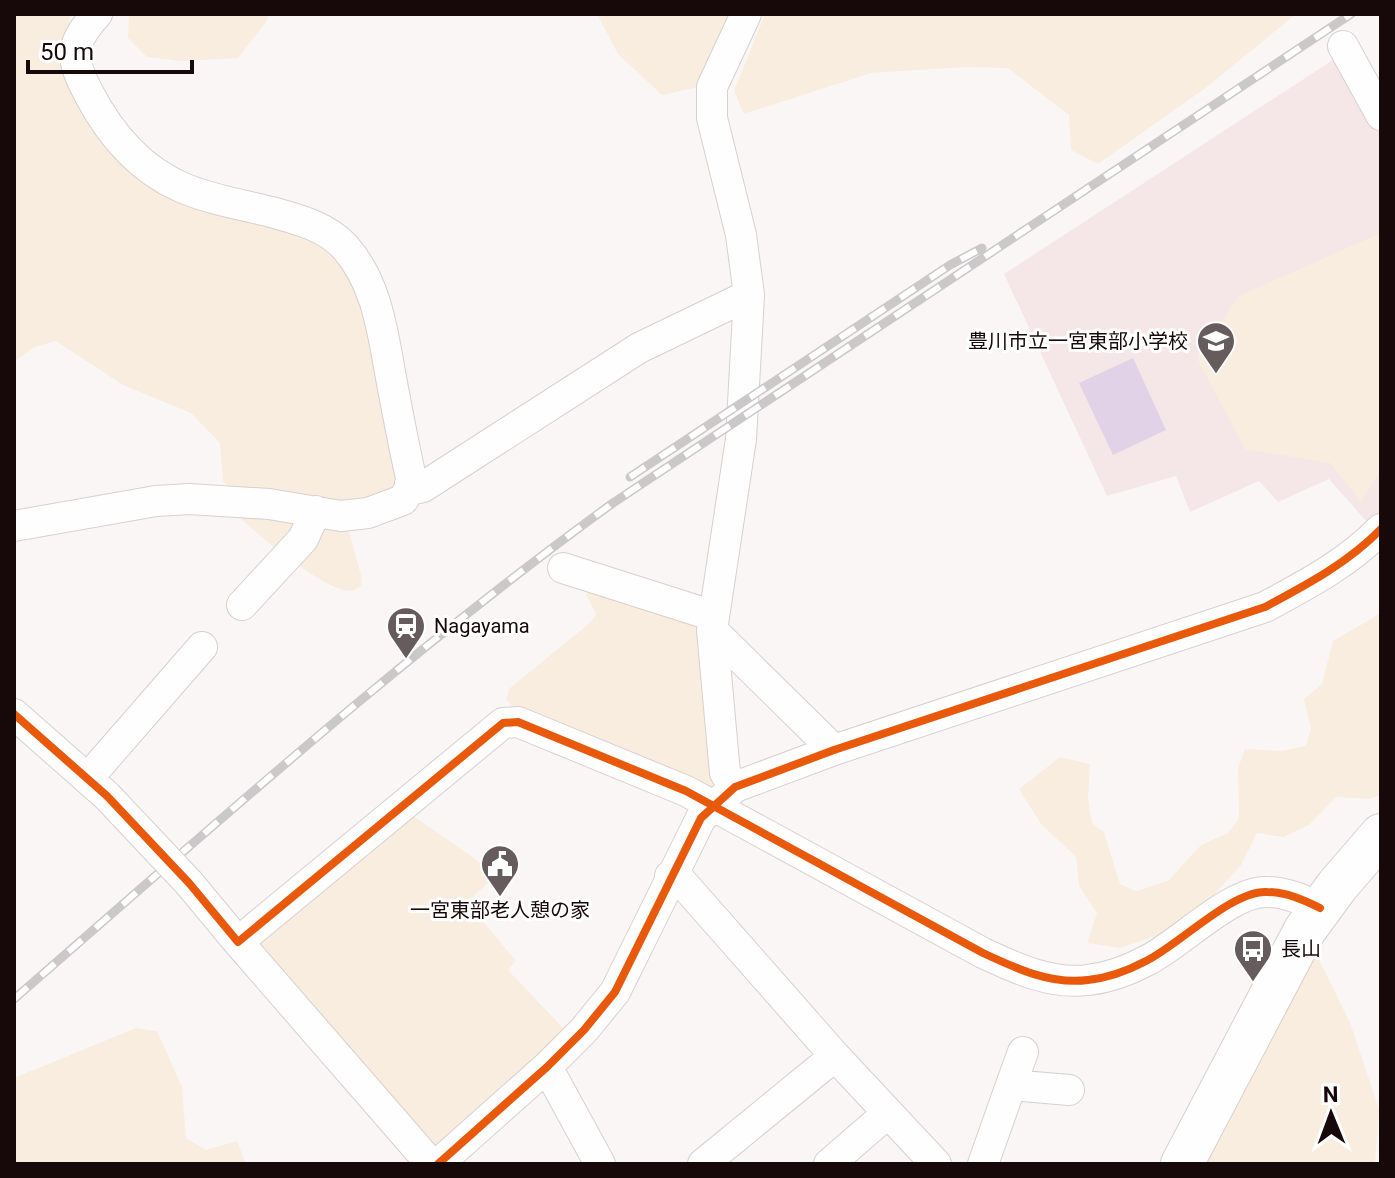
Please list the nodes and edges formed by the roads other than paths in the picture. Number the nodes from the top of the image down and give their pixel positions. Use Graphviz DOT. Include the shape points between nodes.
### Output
graph roads {
  1 [pos="97,14"];
  2 [pos="746,14"];
  3 [pos="1343,46"];
  4 [pos="1381,115"];
  5 [pos="749,295"];
  6 [pos="409,490"];
  7 [pos="316,511"];
  8 [pos="14,526"];
  9 [pos="1381,529"];
  10 [pos="563,568"];
  11 [pos="242,605"];
  12 [pos="713,623"];
  13 [pos="202,647"];
  14 [pos="14,714"];
  15 [pos="834,750"];
  16 [pos="88,778"];
  17 [pos="724,796"];
  18 [pos="1381,835"];
  19 [pos="670,876"];
  20 [pos="1320,908"];
  21 [pos="238,942"];
  22 [pos="1023,1052"];
  23 [pos="835,1056"];
  24 [pos="547,1067"];
  25 [pos="1011,1085"];
  26 [pos="1069,1090"];
  27 [pos="888,1113"];
  28 [pos="431,1164"];
  29 [pos="438,1164"];
  30 [pos="600,1164"];
  31 [pos="703,1164"];
  32 [pos="829,1164"];
  33 [pos="936,1164"];
  34 [pos="983,1164"];
  35 [pos="1182,1164"];
  1 -- 6 [label="street" via="79,34 76,70 113,134 147,168 182,188 312,223 343,244 363,271 379,314"];
  2 -- 5 [label="street" via="712,87 712,118 741,235"];
  3 -- 4 [label="street"];
  5 -- 6 [label="street" via="639,348 423,487"];
  5 -- 12 [label="street" via="741,439"];
  6 -- 7 [label="street" via="403,500 368,513 341,516"];
  7 -- 8 [label="street" via="189,499"];
  7 -- 11 [label="street" via="303,539"];
  9 -- 15 [label="street" via="1353,555 1265,607"];
  10 -- 12 [label="street"];
  12 -- 15 [label="street"];
  12 -- 17 [label="street"];
  13 -- 16 [label="street"];
  14 -- 16 [label="street"];
  15 -- 17 [label="street"];
  16 -- 21 [label="street, bridge"];
  17 -- 19 [label="street" via="701,818"];
  17 -- 20 [label="street" via="983,953 1022,971 1060,980 1124,971 1250,894 1267,891"];
  17 -- 21 [label="street" via="686,791 518,722 503,723"];
  18 -- 20 [label="highway"];
  19 -- 23 [label="street" via="681,881"];
  19 -- 24 [label="street" via="615,992"];
  20 -- 35 [label="highway"];
  21 -- 28 [label="street"];
  22 -- 25 [label="street"];
  23 -- 27 [label="street"];
  23 -- 31 [label="street"];
  24 -- 29 [label="street"];
  24 -- 30 [label="street"];
  25 -- 26 [label="street"];
  25 -- 34 [label="street"];
  27 -- 32 [label="street"];
  27 -- 33 [label="street"];
}
